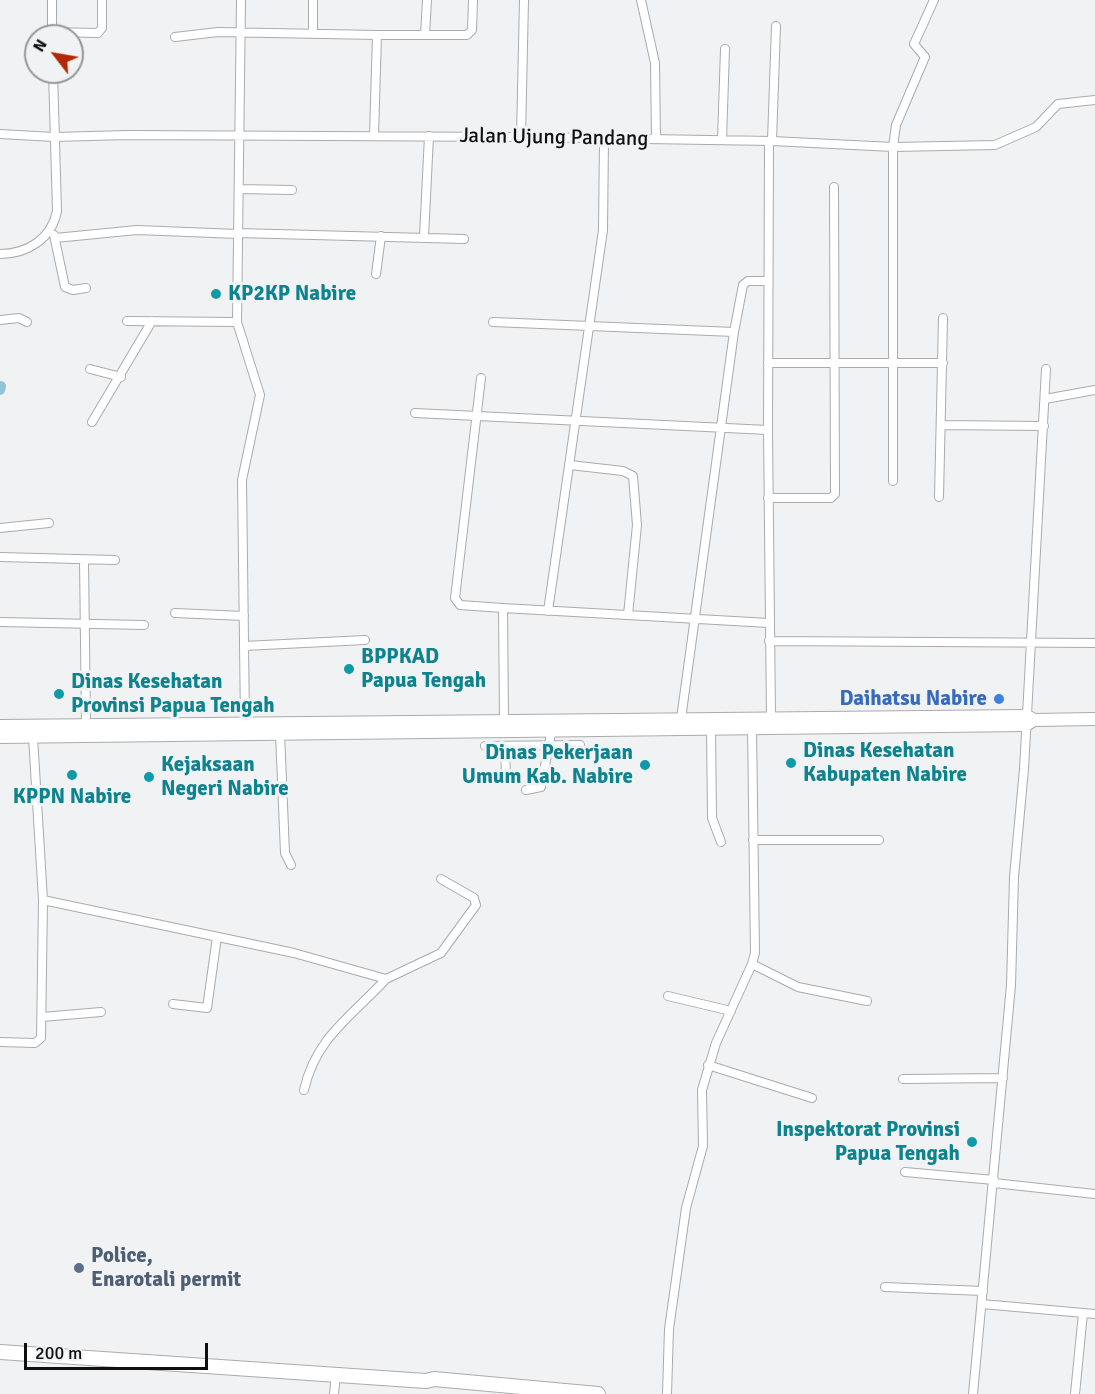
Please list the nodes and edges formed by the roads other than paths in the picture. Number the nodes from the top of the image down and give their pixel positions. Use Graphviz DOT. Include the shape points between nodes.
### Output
graph roads {
  1 [pos="52,0"];
  2 [pos="102,0"];
  3 [pos="241,0"];
  4 [pos="314,0"];
  5 [pos="426,0"];
  6 [pos="473,0"];
  7 [pos="524,0"];
  8 [pos="641,0"];
  9 [pos="934,0"];
  10 [pos="52,24"];
  11 [pos="776,26"];
  12 [pos="84,33"];
  13 [pos="313,33"];
  14 [pos="241,34"];
  15 [pos="377,34"];
  16 [pos="425,35"];
  17 [pos="176,37"];
  18 [pos="725,49"];
  19 [pos="53,84"];
  20 [pos="1095,100"];
  21 [pos="0,134"];
  22 [pos="240,135"];
  23 [pos="374,136"];
  24 [pos="429,136"];
  25 [pos="54,137"];
  26 [pos="521,137"];
  27 [pos="603,139"];
  28 [pos="656,140"];
  29 [pos="722,140"];
  30 [pos="770,141"];
  31 [pos="893,147"];
  32 [pos="834,187"];
  33 [pos="239,189"];
  34 [pos="292,190"];
  35 [pos="52,228"];
  36 [pos="238,234"];
  37 [pos="381,236"];
  38 [pos="424,237"];
  39 [pos="55,238"];
  40 [pos="464,239"];
  41 [pos="0,254"];
  42 [pos="376,274"];
  43 [pos="768,281"];
  44 [pos="86,288"];
  45 [pos="943,318"];
  46 [pos="0,320"];
  47 [pos="126,321"];
  48 [pos="152,321"];
  49 [pos="27,322"];
  50 [pos="237,322"];
  51 [pos="494,322"];
  52 [pos="589,328"];
  53 [pos="734,332"];
  54 [pos="768,363"];
  55 [pos="836,363"];
  56 [pos="893,363"];
  57 [pos="943,363"];
  58 [pos="90,369"];
  59 [pos="1046,369"];
  60 [pos="121,377"];
  61 [pos="481,378"];
  62 [pos="1095,390"];
  63 [pos="1045,399"];
  64 [pos="415,413"];
  65 [pos="476,416"];
  66 [pos="577,420"];
  67 [pos="92,422"];
  68 [pos="942,425"];
  69 [pos="720,426"];
  70 [pos="1044,426"];
  71 [pos="768,430"];
  72 [pos="570,465"];
  73 [pos="893,481"];
  74 [pos="939,497"];
  75 [pos="768,498"];
  76 [pos="49,523"];
  77 [pos="0,528"];
  78 [pos="0,557"];
  79 [pos="84,560"];
  80 [pos="115,560"];
  81 [pos="503,608"];
  82 [pos="548,611"];
  83 [pos="176,614"];
  84 [pos="628,615"];
  85 [pos="244,616"];
  86 [pos="694,617"];
  87 [pos="0,622"];
  88 [pos="769,623"];
  89 [pos="144,625"];
  90 [pos="85,626"];
  91 [pos="365,640"];
  92 [pos="770,641"];
  93 [pos="1030,643"];
  94 [pos="1095,643"];
  95 [pos="244,646"];
  96 [pos="771,718"];
  97 [pos="681,719"];
  98 [pos="1095,719"];
  99 [pos="1029,720"];
  100 [pos="504,721"];
  101 [pos="244,723"];
  102 [pos="86,725"];
  103 [pos="552,725"];
  104 [pos="0,726"];
  105 [pos="752,727"];
  106 [pos="315,728"];
  107 [pos="711,728"];
  108 [pos="141,730"];
  109 [pos="280,734"];
  110 [pos="0,737"];
  111 [pos="33,737"];
  112 [pos="579,745"];
  113 [pos="484,746"];
  114 [pos="505,746"];
  115 [pos="549,746"];
  116 [pos="506,778"];
  117 [pos="526,790"];
  118 [pos="753,840"];
  119 [pos="879,840"];
  120 [pos="721,842"];
  121 [pos="291,865"];
  122 [pos="441,879"];
  123 [pos="43,900"];
  124 [pos="217,938"];
  125 [pos="752,964"];
  126 [pos="386,979"];
  127 [pos="668,996"];
  128 [pos="867,1001"];
  129 [pos="173,1004"];
  130 [pos="731,1011"];
  131 [pos="101,1012"];
  132 [pos="42,1017"];
  133 [pos="0,1042"];
  134 [pos="708,1065"];
  135 [pos="1003,1078"];
  136 [pos="903,1079"];
  137 [pos="304,1090"];
  138 [pos="812,1098"];
  139 [pos="905,1172"];
  140 [pos="994,1182"];
  141 [pos="1095,1194"];
  142 [pos="885,1287"];
  143 [pos="983,1291"];
  144 [pos="982,1304"];
  145 [pos="1083,1313"];
  146 [pos="1095,1314"];
  147 [pos="0,1344"];
  148 [pos="0,1352"];
  149 [pos="310,1369"];
  150 [pos="336,1375"];
  151 [pos="434,1379"];
  152 [pos="581,1393"];
  153 [pos="334,1394"];
  154 [pos="598,1394"];
  155 [pos="668,1394"];
  156 [pos="973,1394"];
  157 [pos="1075,1394"];
  1 -- 10 [label="street"];
  2 -- 12 [label="street" via="102,28 99,33"];
  3 -- 14 [label="street"];
  4 -- 13 [label="street"];
  5 -- 16 [label="street"];
  6 -- 16 [label="street" via="470,34"];
  7 -- 26 [label="street"];
  8 -- 28 [label="street" via="655,63"];
  9 -- 31 [label="street" via="914,44 925,57 896,125"];
  11 -- 30 [label="street"];
  13 -- 14 [label="street"];
  13 -- 15 [label="street"];
  14 -- 17 [label="street" via="218,32"];
  14 -- 22 [label="street"];
  15 -- 16 [label="street"];
  15 -- 23 [label="street"];
  18 -- 29 [label="street"];
  19 -- 25 [label="street"];
  20 -- 31 [label="street, Jalan Ujung Pandang" via="1058,104 1036,127 999,144"];
  21 -- 25 [label="street, Jalan Ujung Pandang"];
  22 -- 23 [label="street, Jalan Ujung Pandang"];
  22 -- 25 [label="street, Jalan Ujung Pandang"];
  22 -- 33 [label="street"];
  23 -- 24 [label="street, Jalan Ujung Pandang"];
  24 -- 26 [label="street, Jalan Ujung Pandang"];
  24 -- 38 [label="street"];
  25 -- 35 [label="street" via="57,211"];
  26 -- 27 [label="street, Jalan Ujung Pandang"];
  27 -- 28 [label="street, Jalan Ujung Pandang"];
  27 -- 52 [label="street" via="604,222"];
  28 -- 29 [label="street, Jalan Ujung Pandang"];
  29 -- 30 [label="street, Jalan Ujung Pandang"];
  30 -- 31 [label="street, Jalan Ujung Pandang"];
  30 -- 43 [label="street"];
  31 -- 56 [label="street"];
  32 -- 55 [label="street"];
  33 -- 34 [label="street"];
  33 -- 36 [label="street"];
  35 -- 39 [label="street"];
  35 -- 41 [label="street" via="26,249"];
  36 -- 37 [label="street"];
  36 -- 39 [label="street" via="137,230"];
  36 -- 50 [label="street"];
  37 -- 38 [label="street"];
  37 -- 42 [label="street"];
  38 -- 40 [label="street"];
  39 -- 44 [label="street" via="65,287"];
  43 -- 53 [label="street" via="748,281 743,285"];
  43 -- 54 [label="street"];
  45 -- 57 [label="street"];
  46 -- 49 [label="street" via="19,318"];
  47 -- 48 [label="street"];
  48 -- 50 [label="street"];
  48 -- 60 [label="street"];
  50 -- 85 [label="street" via="260,395 243,472"];
  51 -- 52 [label="street"];
  52 -- 53 [label="street"];
  52 -- 66 [label="street"];
  53 -- 69 [label="street"];
  54 -- 55 [label="street"];
  54 -- 71 [label="street"];
  55 -- 56 [label="street"];
  55 -- 75 [label="street" via="834,496"];
  56 -- 57 [label="street"];
  56 -- 73 [label="street"];
  57 -- 68 [label="street"];
  58 -- 60 [label="street"];
  59 -- 63 [label="street"];
  60 -- 67 [label="street"];
  61 -- 65 [label="street"];
  62 -- 63 [label="street"];
  63 -- 70 [label="street"];
  64 -- 65 [label="street"];
  65 -- 66 [label="street"];
  65 -- 81 [label="street" via="455,602"];
  66 -- 69 [label="street"];
  66 -- 72 [label="street"];
  68 -- 70 [label="street"];
  68 -- 74 [label="street"];
  69 -- 71 [label="street"];
  69 -- 86 [label="street"];
  70 -- 93 [label="street"];
  71 -- 75 [label="street"];
  72 -- 82 [label="street"];
  72 -- 84 [label="street" via="623,471 633,476 637,525"];
  75 -- 88 [label="street"];
  76 -- 77 [label="street"];
  78 -- 79 [label="street"];
  79 -- 80 [label="street"];
  79 -- 90 [label="street"];
  81 -- 82 [label="street"];
  81 -- 100 [label="street"];
  82 -- 84 [label="street"];
  83 -- 85 [label="street"];
  84 -- 86 [label="street"];
  85 -- 95 [label="street"];
  86 -- 88 [label="street"];
  86 -- 97 [label="street"];
  87 -- 90 [label="street"];
  88 -- 92 [label="street"];
  89 -- 90 [label="street"];
  90 -- 102 [label="street"];
  91 -- 95 [label="street"];
  92 -- 93 [label="street"];
  92 -- 96 [label="street"];
  93 -- 94 [label="street"];
  93 -- 99 [label="street"];
  95 -- 101 [label="street"];
  96 -- 97 [label="main road"];
  96 -- 99 [label="main road"];
  97 -- 103 [label="main road"];
  98 -- 99 [label="main road"];
  99 -- 105 [label="main road"];
  99 -- 135 [label="street" via="1014,877"];
  100 -- 103 [label="main road"];
  100 -- 106 [label="main road"];
  101 -- 106 [label="main road"];
  101 -- 108 [label="main road"];
  102 -- 104 [label="main road"];
  102 -- 108 [label="main road"];
  103 -- 106 [label="main road"];
  103 -- 107 [label="main road"];
  103 -- 115 [label="street"];
  105 -- 107 [label="main road"];
  105 -- 118 [label="street"];
  106 -- 109 [label="main road"];
  107 -- 120 [label="street" via="712,818"];
  108 -- 109 [label="main road"];
  108 -- 111 [label="main road"];
  109 -- 121 [label="street" via="285,852"];
  110 -- 111 [label="main road"];
  111 -- 123 [label="street"];
  112 -- 115 [label="street"];
  113 -- 114 [label="street"];
  114 -- 115 [label="street"];
  114 -- 116 [label="street"];
  115 -- 117 [label="street" via="541,787"];
  118 -- 119 [label="street"];
  118 -- 125 [label="street"];
  122 -- 126 [label="street" via="476,900 476,905 441,953"];
  123 -- 124 [label="street"];
  123 -- 132 [label="street"];
  124 -- 126 [label="street" via="294,953"];
  124 -- 129 [label="street" via="207,1008"];
  125 -- 128 [label="street" via="794,986"];
  125 -- 130 [label="street"];
  126 -- 137 [label="street" via="326,1040 312,1063"];
  127 -- 130 [label="street"];
  130 -- 134 [label="street"];
  131 -- 132 [label="street"];
  132 -- 133 [label="street" via="38,1042"];
  134 -- 138 [label="street"];
  134 -- 155 [label="street" via="702,1095 703,1146 686,1208 669,1329"];
  135 -- 136 [label="street"];
  135 -- 140 [label="street"];
  139 -- 140 [label="street"];
  140 -- 141 [label="street"];
  140 -- 143 [label="street"];
  142 -- 143 [label="street"];
  143 -- 144 [label="street"];
  144 -- 145 [label="street"];
  144 -- 156 [label="street"];
  145 -- 146 [label="street"];
  145 -- 157 [label="street"];
  147 -- 149 [label="highway"];
  148 -- 149 [label="highway"];
  149 -- 150 [label="highway"];
  149 -- 151 [label="highway" via="406,1372 427,1374"];
  150 -- 151 [label="highway"];
  150 -- 153 [label="street"];
  151 -- 152 [label="highway"];
  152 -- 154 [label="highway"];
}
